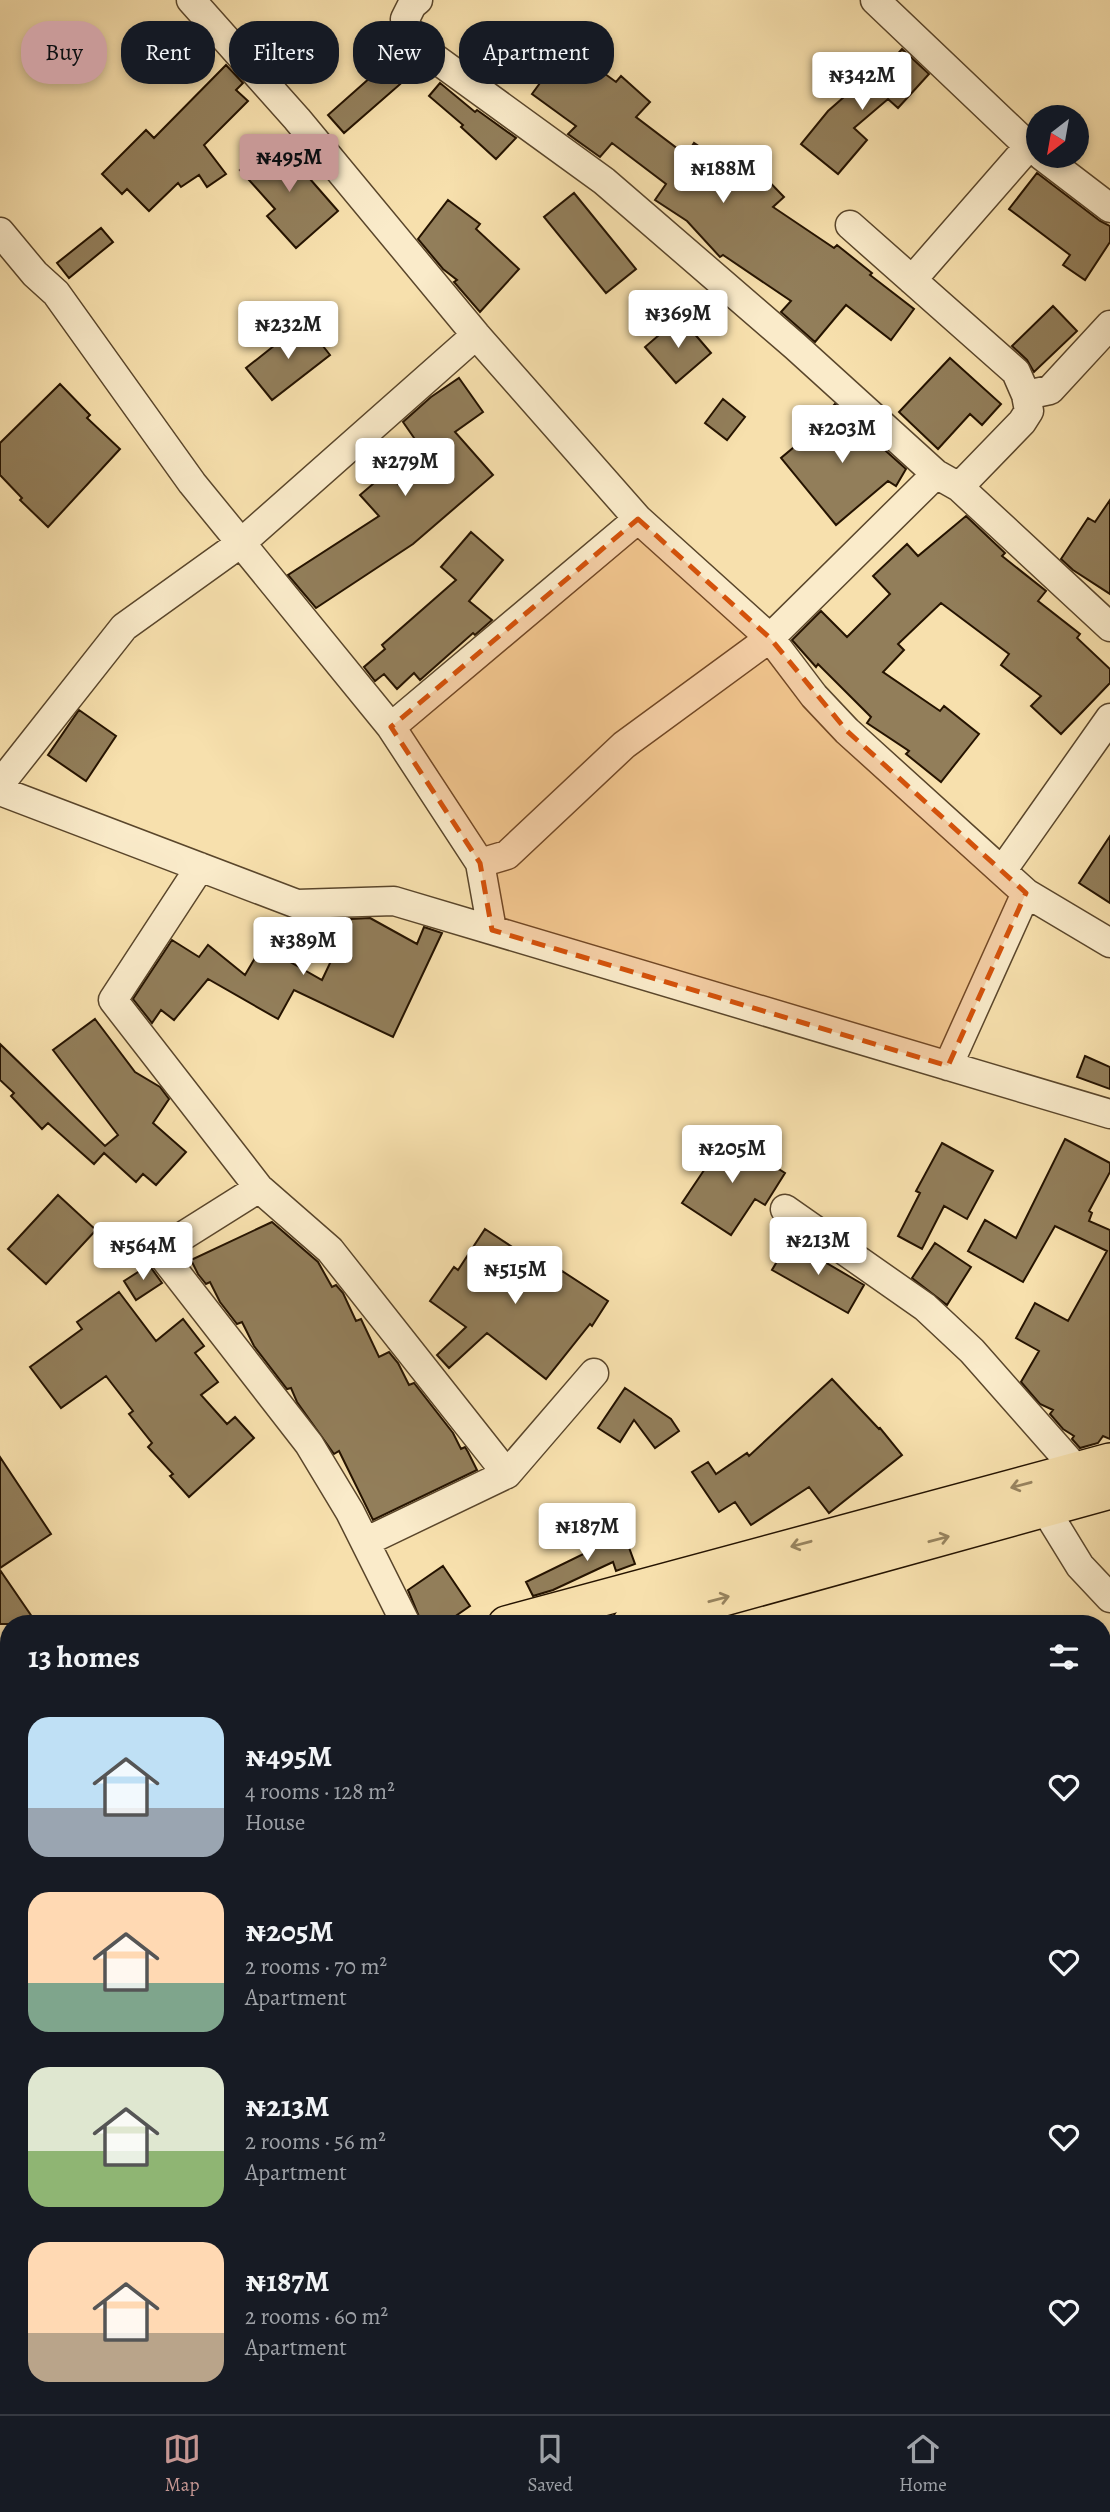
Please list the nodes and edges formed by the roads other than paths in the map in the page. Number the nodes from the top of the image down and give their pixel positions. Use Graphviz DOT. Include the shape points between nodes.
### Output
graph roads {
  1 [pos="191,0"];
  2 [pos="875,0"];
  3 [pos="415,2"];
  4 [pos="1026,142"];
  5 [pos="1026,161"];
  6 [pos="1058,168"];
  7 [pos="1110,208"];
  8 [pos="850,225"];
  9 [pos="0,232"];
  10 [pos="912,280"];
  11 [pos="1110,325"];
  12 [pos="476,335"];
  13 [pos="1026,396"];
  14 [pos="947,480"];
  15 [pos="638,519"];
  16 [pos="241,543"];
  17 [pos="1110,627"];
  18 [pos="770,638"];
  19 [pos="1110,718"];
  20 [pos="391,727"];
  21 [pos="0,784"];
  22 [pos="0,792"];
  23 [pos="481,863"];
  24 [pos="200,867"];
  25 [pos="1002,871"];
  26 [pos="1026,893"];
  27 [pos="492,930"];
  28 [pos="1110,943"];
  29 [pos="948,1066"];
  30 [pos="1110,1114"];
  31 [pos="258,1188"];
  32 [pos="785,1209"];
  33 [pos="594,1373"];
  34 [pos="1110,1461"];
  35 [pos="1077,1470"];
  36 [pos="508,1474"];
  37 [pos="1110,1491"];
  38 [pos="1045,1509"];
  39 [pos="365,1542"];
  40 [pos="1110,1598"];
  41 [pos="402,1615"];
  42 [pos="539,1615"];
  43 [pos="671,1615"];
  1 -- 12 [label="street" via="297,119"];
  2 -- 4 [label="street"];
  3 -- 14 [label="street" via="405,19 409,34 436,59 604,181"];
  5 -- 10 [label="street"];
  6 -- 7 [label="street"];
  8 -- 10 [label="street"];
  9 -- 16 [label="street" via="56,293 192,483"];
  10 -- 13 [label="street" via="1016,372"];
  11 -- 13 [label="street" via="1050,390"];
  12 -- 15 [label="street"];
  12 -- 16 [label="street"];
  13 -- 14 [label="street" via="1029,411 1022,422"];
  14 -- 17 [label="street"];
  14 -- 18 [label="street"];
  15 -- 18 [label="street"];
  15 -- 20 [label="street"];
  16 -- 20 [label="street"];
  16 -- 21 [label="street" via="124,627"];
  18 -- 23 [label="street" via="624,745 507,855"];
  18 -- 25 [label="street" via="847,731"];
  19 -- 25 [label="street"];
  20 -- 23 [label="street"];
  22 -- 24 [label="street"];
  23 -- 27 [label="street"];
  24 -- 27 [label="street" via="297,904 394,901"];
  24 -- 31 [label="street" via="113,1000"];
  25 -- 26 [label="street"];
  26 -- 28 [label="street"];
  26 -- 29 [label="street"];
  27 -- 29 [label="street"];
  29 -- 30 [label="street"];
  31 -- 36 [label="street" via="330,1250"];
  31 -- 39 [label="street" via="159,1251 309,1444"];
  32 -- 35 [label="street" via="925,1307 972,1351"];
  33 -- 36 [label="street"];
  34 -- 35 [label="main road"];
  35 -- 42 [label="main road, one-way"];
  36 -- 39 [label="street"];
  37 -- 38 [label="main road"];
  38 -- 40 [label="street" via="1080,1566"];
  43 -- 38 [label="main road, one-way"];
  39 -- 41 [label="street"];
}
